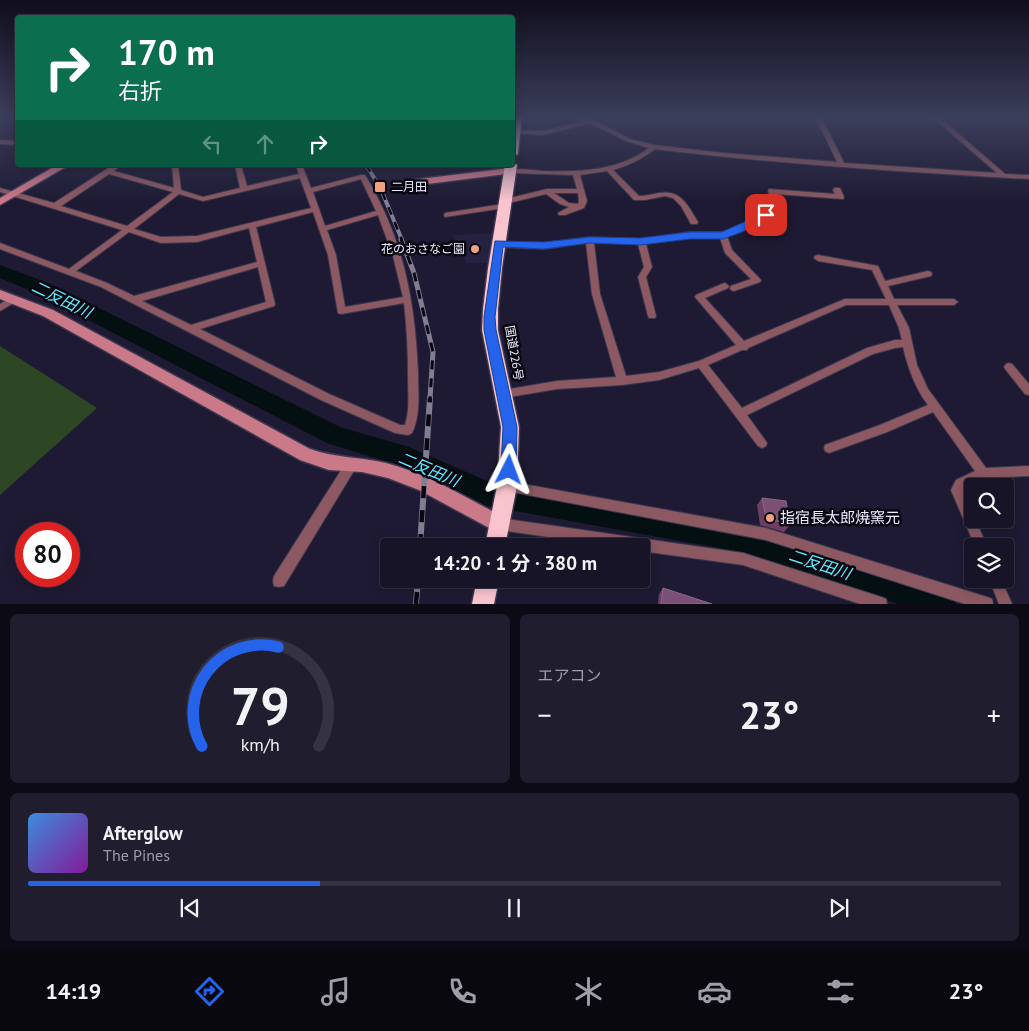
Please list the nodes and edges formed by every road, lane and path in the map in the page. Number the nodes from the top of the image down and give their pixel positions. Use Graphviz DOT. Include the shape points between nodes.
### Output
graph roads {
  1 [pos="636,144"];
  2 [pos="830,144"];
  3 [pos="967,144"];
  4 [pos="654,147"];
  5 [pos="841,164"];
  6 [pos="61,167"];
  7 [pos="114,167"];
  8 [pos="175,167"];
  9 [pos="238,167"];
  10 [pos="300,167"];
  11 [pos="511,168"];
  12 [pos="608,168"];
  13 [pos="107,171"];
  14 [pos="576,172"];
  15 [pos="302,175"];
  16 [pos="1004,176"];
  17 [pos="1029,177"];
  18 [pos="403,184"];
  19 [pos="244,189"];
  20 [pos="0,190"];
  21 [pos="836,190"];
  22 [pos="309,191"];
  23 [pos="582,191"];
  24 [pos="178,192"];
  25 [pos="547,192"];
  26 [pos="17,194"];
  27 [pos="0,202"];
  28 [pos="505,204"];
  29 [pos="55,206"];
  30 [pos="576,207"];
  31 [pos="316,209"];
  32 [pos="381,212"];
  33 [pos="562,213"];
  34 [pos="448,215"];
  35 [pos="694,222"];
  36 [pos="252,226"];
  37 [pos="323,229"];
  38 [pos="127,230"];
  39 [pos="723,235"];
  40 [pos="590,240"];
  41 [pos="640,242"];
  42 [pos="499,244"];
  43 [pos="0,246"];
  44 [pos="818,258"];
  45 [pos="260,264"];
  46 [pos="70,272"];
  47 [pos="928,274"];
  48 [pos="884,284"];
  49 [pos="7,296"];
  50 [pos="407,299"];
  51 [pos="133,300"];
  52 [pos="954,302"];
  53 [pos="893,303"];
  54 [pos="0,308"];
  55 [pos="652,316"];
  56 [pos="190,329"];
  57 [pos="908,343"];
  58 [pos="744,347"];
  59 [pos="701,364"];
  60 [pos="1009,366"];
  61 [pos="622,381"];
  62 [pos="1029,390"];
  63 [pos="502,394"];
  64 [pos="934,407"];
  65 [pos="740,414"];
  66 [pos="762,443"];
  67 [pos="829,448"];
  68 [pos="351,465"];
  69 [pos="1029,471"];
  70 [pos="983,473"];
  71 [pos="507,488"];
  72 [pos="501,517"];
  73 [pos="497,538"];
  74 [pos="978,538"];
  75 [pos="279,580"];
  76 [pos="486,588"];
  77 [pos="999,588"];
  78 [pos="483,604"];
  79 [pos="881,604"];
  80 [pos="987,604"];
  81 [pos="1006,604"];
  1 -- 4 [label="street"];
  2 -- 5 [label="street"];
  3 -- 16 [label="street"];
  4 -- 5 [label="street"];
  4 -- 12 [label="street" via="639,160"];
  5 -- 16 [label="street"];
  6 -- 26 [label="street"];
  7 -- 13 [label="street"];
  8 -- 24 [label="street"];
  9 -- 19 [label="street"];
  10 -- 15 [label="street"];
  11 -- 14 [label="street"];
  11 -- 18 [label="street"];
  11 -- 28 [label="highway, 国道226号"];
  12 -- 14 [label="street"];
  12 -- 35 [label="street" via="637,198 667,193 675,195"];
  13 -- 24 [label="street"];
  13 -- 29 [label="street"];
  14 -- 23 [label="street"];
  15 -- 19 [label="street"];
  15 -- 22 [label="street"];
  16 -- 17 [label="street"];
  19 -- 24 [label="street" via="202,199"];
  20 -- 26 [label="street"];
  21 -- 39 [label="street" via="840,197 772,191 776,210"];
  22 -- 31 [label="street"];
  22 -- 32 [label="street" via="363,176"];
  23 -- 25 [label="street"];
  23 -- 30 [label="street" via="583,201"];
  24 -- 38 [label="street"];
  25 -- 28 [label="street"];
  25 -- 30 [label="street" via="558,201"];
  26 -- 27 [label="street"];
  26 -- 29 [label="street"];
  28 -- 34 [label="street"];
  28 -- 42 [label="highway, 国道226号"];
  29 -- 38 [label="street"];
  30 -- 33 [label="street"];
  31 -- 36 [label="street"];
  31 -- 37 [label="street"];
  32 -- 37 [label="street"];
  32 -- 50 [label="street" via="401,268"];
  36 -- 38 [label="street" via="179,241 161,240"];
  36 -- 45 [label="street"];
  37 -- 50 [label="street" via="332,255 341,311"];
  38 -- 46 [label="street"];
  39 -- 41 [label="street" via="690,235"];
  39 -- 58 [label="street" via="728,251 757,280 699,297"];
  40 -- 41 [label="street"];
  40 -- 42 [label="street" via="544,246"];
  40 -- 61 [label="street" via="596,294"];
  41 -- 55 [label="street" via="648,267 642,277"];
  42 -- 63 [label="highway, 国道226号" via="489,317"];
  43 -- 46 [label="street"];
  44 -- 48 [label="street" via="875,268"];
  45 -- 51 [label="street"];
  45 -- 56 [label="street" via="271,304"];
  46 -- 51 [label="street"];
  47 -- 48 [label="street"];
  48 -- 53 [label="street"];
  49 -- 54 [label="street"];
  49 -- 68 [label="street" via="48,312 306,455 329,464"];
  50 -- 56 [label="street" via="413,420 408,430 399,430 325,397"];
  51 -- 56 [label="street"];
  52 -- 53 [label="street"];
  53 -- 57 [label="street"];
  53 -- 58 [label="street" via="845,302"];
  57 -- 64 [label="street" via="916,377"];
  57 -- 65 [label="street" via="870,351"];
  58 -- 59 [label="street"];
  59 -- 61 [label="street" via="659,376"];
  59 -- 65 [label="street"];
  60 -- 62 [label="street"];
  61 -- 63 [label="street" via="557,385"];
  63 -- 71 [label="highway, 国道226号" via="510,427"];
  64 -- 67 [label="street"];
  64 -- 70 [label="street"];
  65 -- 66 [label="street"];
  68 -- 72 [label="street" via="388,471"];
  68 -- 75 [label="street"];
  69 -- 70 [label="street"];
  70 -- 74 [label="street" via="960,484 957,490"];
  71 -- 72 [label="highway, 国道226号"];
  71 -- 80 [label="street" via="766,534"];
  72 -- 73 [label="highway, 国道226号"];
  72 -- 79 [label="street" via="743,559"];
  76 -- 78 [label="highway"];
  77 -- 81 [label="street"];
}
